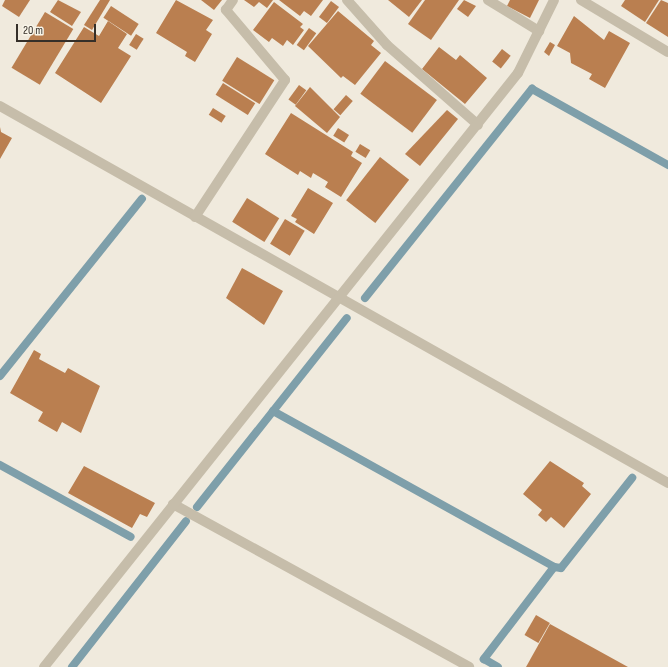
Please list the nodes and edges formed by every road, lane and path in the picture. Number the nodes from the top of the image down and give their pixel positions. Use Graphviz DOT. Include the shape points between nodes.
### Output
graph roads {
  1 [pos="233,0"];
  2 [pos="347,0"];
  3 [pos="488,0"];
  4 [pos="554,0"];
  5 [pos="581,0"];
  6 [pos="539,31"];
  7 [pos="668,52"];
  8 [pos="0,106"];
  9 [pos="478,125"];
  10 [pos="195,217"];
  11 [pos="338,297"];
  12 [pos="668,482"];
  13 [pos="173,504"];
  14 [pos="44,667"];
  15 [pos="468,667"];
  1 -- 10 [label="street" via="226,10 285,80"];
  2 -- 9 [label="street" via="387,45"];
  3 -- 6 [label="street"];
  4 -- 6 [label="street"];
  5 -- 7 [label="street"];
  6 -- 9 [label="street" via="518,73"];
  8 -- 10 [label="street"];
  9 -- 11 [label="street"];
  10 -- 11 [label="street"];
  11 -- 12 [label="street"];
  11 -- 13 [label="street"];
  13 -- 14 [label="street"];
  13 -- 15 [label="street"];
}
